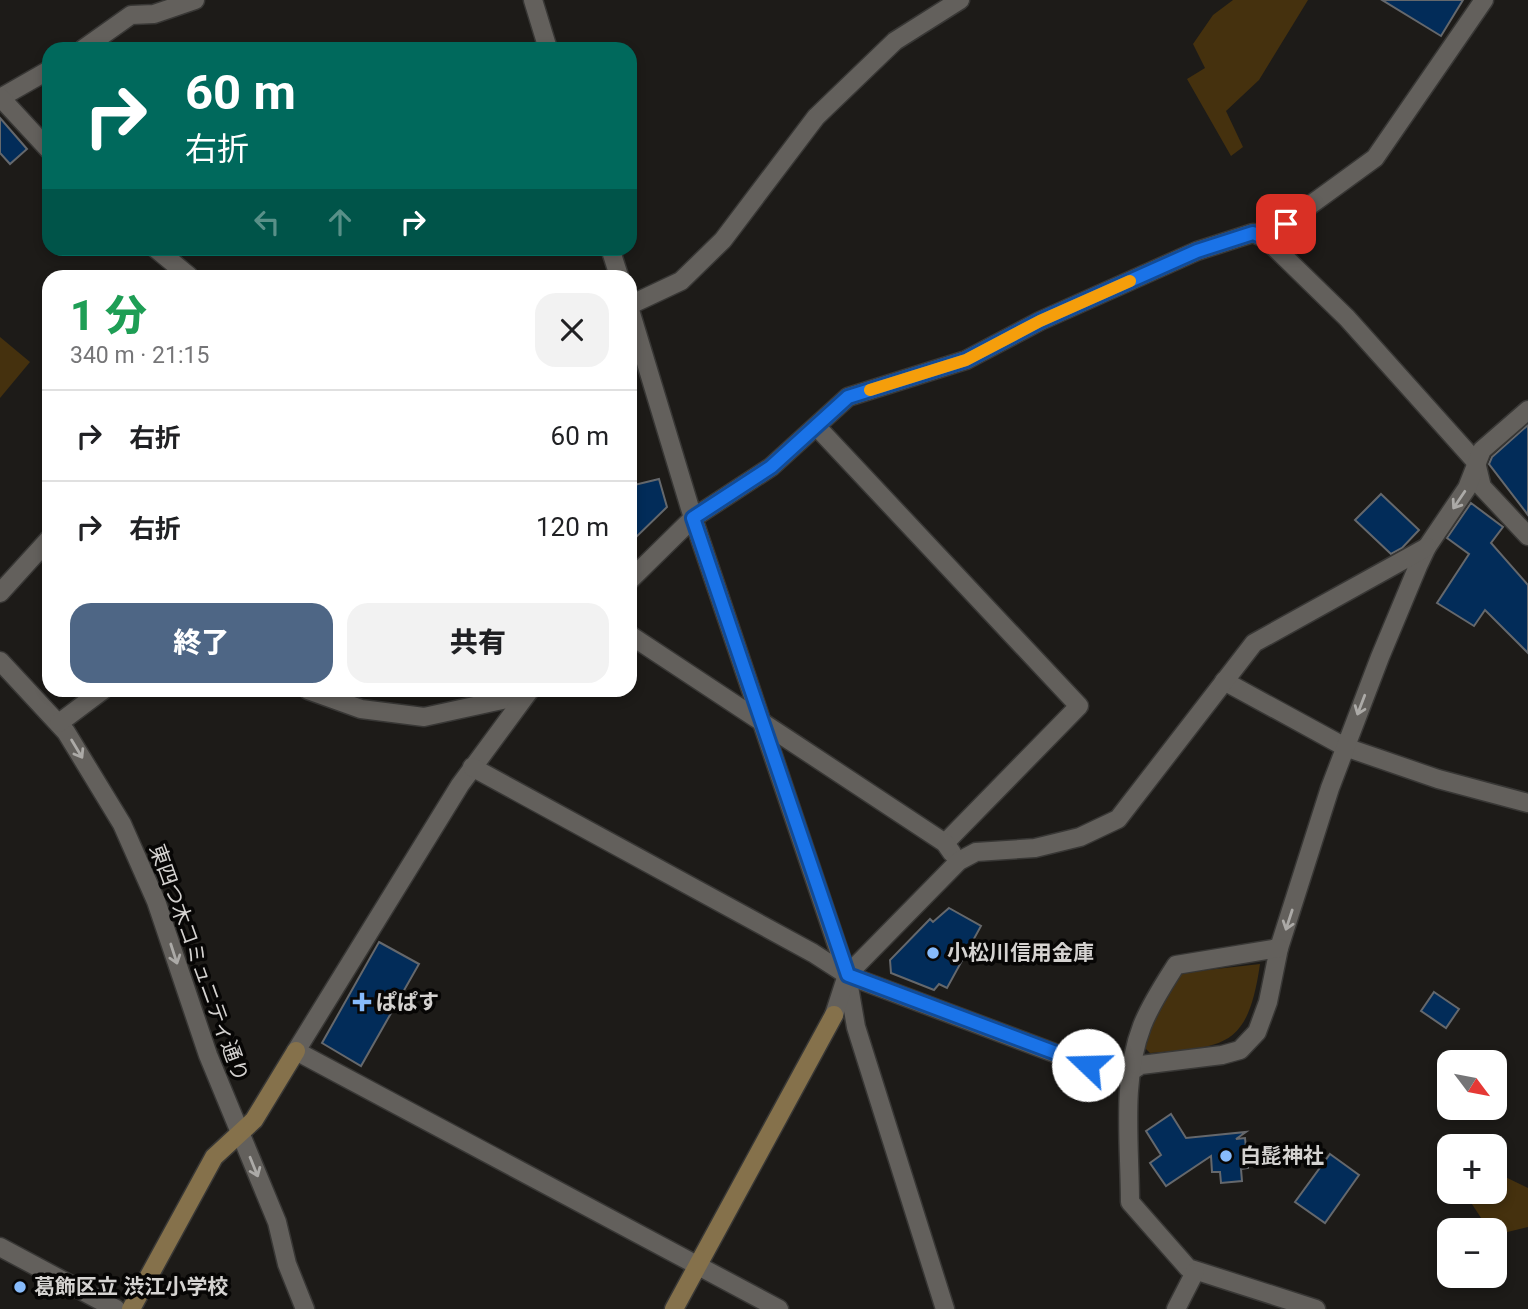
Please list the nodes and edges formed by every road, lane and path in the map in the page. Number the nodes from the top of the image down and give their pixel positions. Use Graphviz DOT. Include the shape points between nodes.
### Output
graph roads {
  1 [pos="195,0"];
  2 [pos="533,0"];
  3 [pos="960,0"];
  4 [pos="1484,0"];
  5 [pos="127,7"];
  6 [pos="90,42"];
  7 [pos="546,42"];
  8 [pos="42,74"];
  9 [pos="0,98"];
  10 [pos="42,143"];
  11 [pos="1265,238"];
  12 [pos="165,256"];
  13 [pos="182,270"];
  14 [pos="637,304"];
  15 [pos="637,331"];
  16 [pos="1528,410"];
  17 [pos="817,427"];
  18 [pos="1476,462"];
  19 [pos="693,518"];
  20 [pos="1528,536"];
  21 [pos="42,547"];
  22 [pos="1427,547"];
  23 [pos="637,573"];
  24 [pos="0,593"];
  25 [pos="637,640"];
  26 [pos="0,661"];
  27 [pos="1224,681"];
  28 [pos="94,697"];
  29 [pos="328,697"];
  30 [pos="507,697"];
  31 [pos="524,697"];
  32 [pos="59,723"];
  33 [pos="764,725"];
  34 [pos="1345,747"];
  35 [pos="472,767"];
  36 [pos="1528,803"];
  37 [pos="945,843"];
  38 [pos="959,861"];
  39 [pos="1279,948"];
  40 [pos="848,975"];
  41 [pos="296,1051"];
  42 [pos="1130,1072"];
  43 [pos="240,1132"];
  44 [pos="0,1247"];
  45 [pos="697,1266"];
  46 [pos="1195,1272"];
  47 [pos="116,1309"];
  48 [pos="131,1309"];
  49 [pos="305,1309"];
  50 [pos="674,1309"];
  51 [pos="779,1309"];
  52 [pos="945,1309"];
  53 [pos="1176,1309"];
  54 [pos="1316,1309"];
  1 -- 5 [label="street" via="154,15"];
  2 -- 7 [label="street"];
  3 -- 14 [label="street" via="895,41 816,117 730,231 681,281"];
  4 -- 11 [label="street" via="1375,158"];
  5 -- 6 [label="street"];
  8 -- 9 [label="street"];
  9 -- 10 [label="street"];
  11 -- 17 [label="street" via="1253,233 1197,251 1040,321 966,360 848,397"];
  11 -- 18 [label="street" via="1347,318"];
  12 -- 13 [label="street"];
  15 -- 19 [label="street"];
  16 -- 18 [label="street" via="1482,450"];
  17 -- 19 [label="street" via="771,467"];
  17 -- 37 [label="street" via="1079,706"];
  18 -- 20 [label="street" via="1482,487"];
  18 -- 22 [label="street, one-way" via="1467,488"];
  19 -- 23 [label="street"];
  19 -- 33 [label="street"];
  21 -- 24 [label="street"];
  22 -- 27 [label="street" via="1254,643"];
  22 -- 34 [label="street, one-way"];
  25 -- 33 [label="street"];
  26 -- 32 [label="street, 東四つ木コミュニティ通り"];
  27 -- 34 [label="street"];
  27 -- 38 [label="street" via="1118,819 1080,837 1035,848 976,852"];
  28 -- 32 [label="street"];
  29 -- 30 [label="street" via="361,709 424,717"];
  31 -- 35 [label="street"];
  32 -- 43 [label="street, 東四つ木コミュニティ通り, one-way" via="122,824 156,901 208,1055"];
  33 -- 37 [label="street"];
  33 -- 40 [label="street"];
  34 -- 36 [label="street"];
  34 -- 39 [label="street, one-way"];
  35 -- 40 [label="street"];
  35 -- 41 [label="street"];
  37 -- 38 [label="street"];
  38 -- 40 [label="street"];
  39 -- 42 [label="street" via="1176,965 1142,1026"];
  39 -- 42 [label="street" via="1257,1032 1240,1050 1141,1065"];
  40 -- 42 [label="street" via="1113,1075"];
  40 -- 45 [label="street" via="834,1015"];
  40 -- 52 [label="street" via="856,1027"];
  41 -- 43 [label="street" via="254,1120"];
  41 -- 45 [label="street"];
  42 -- 46 [label="street" via="1130,1202"];
  43 -- 48 [label="street" via="214,1157"];
  43 -- 49 [label="street, 東四つ木コミュニティ通り, one-way" via="277,1222"];
  44 -- 47 [label="street"];
  45 -- 50 [label="street"];
  45 -- 51 [label="street"];
  46 -- 53 [label="street"];
  46 -- 54 [label="street"];
}
